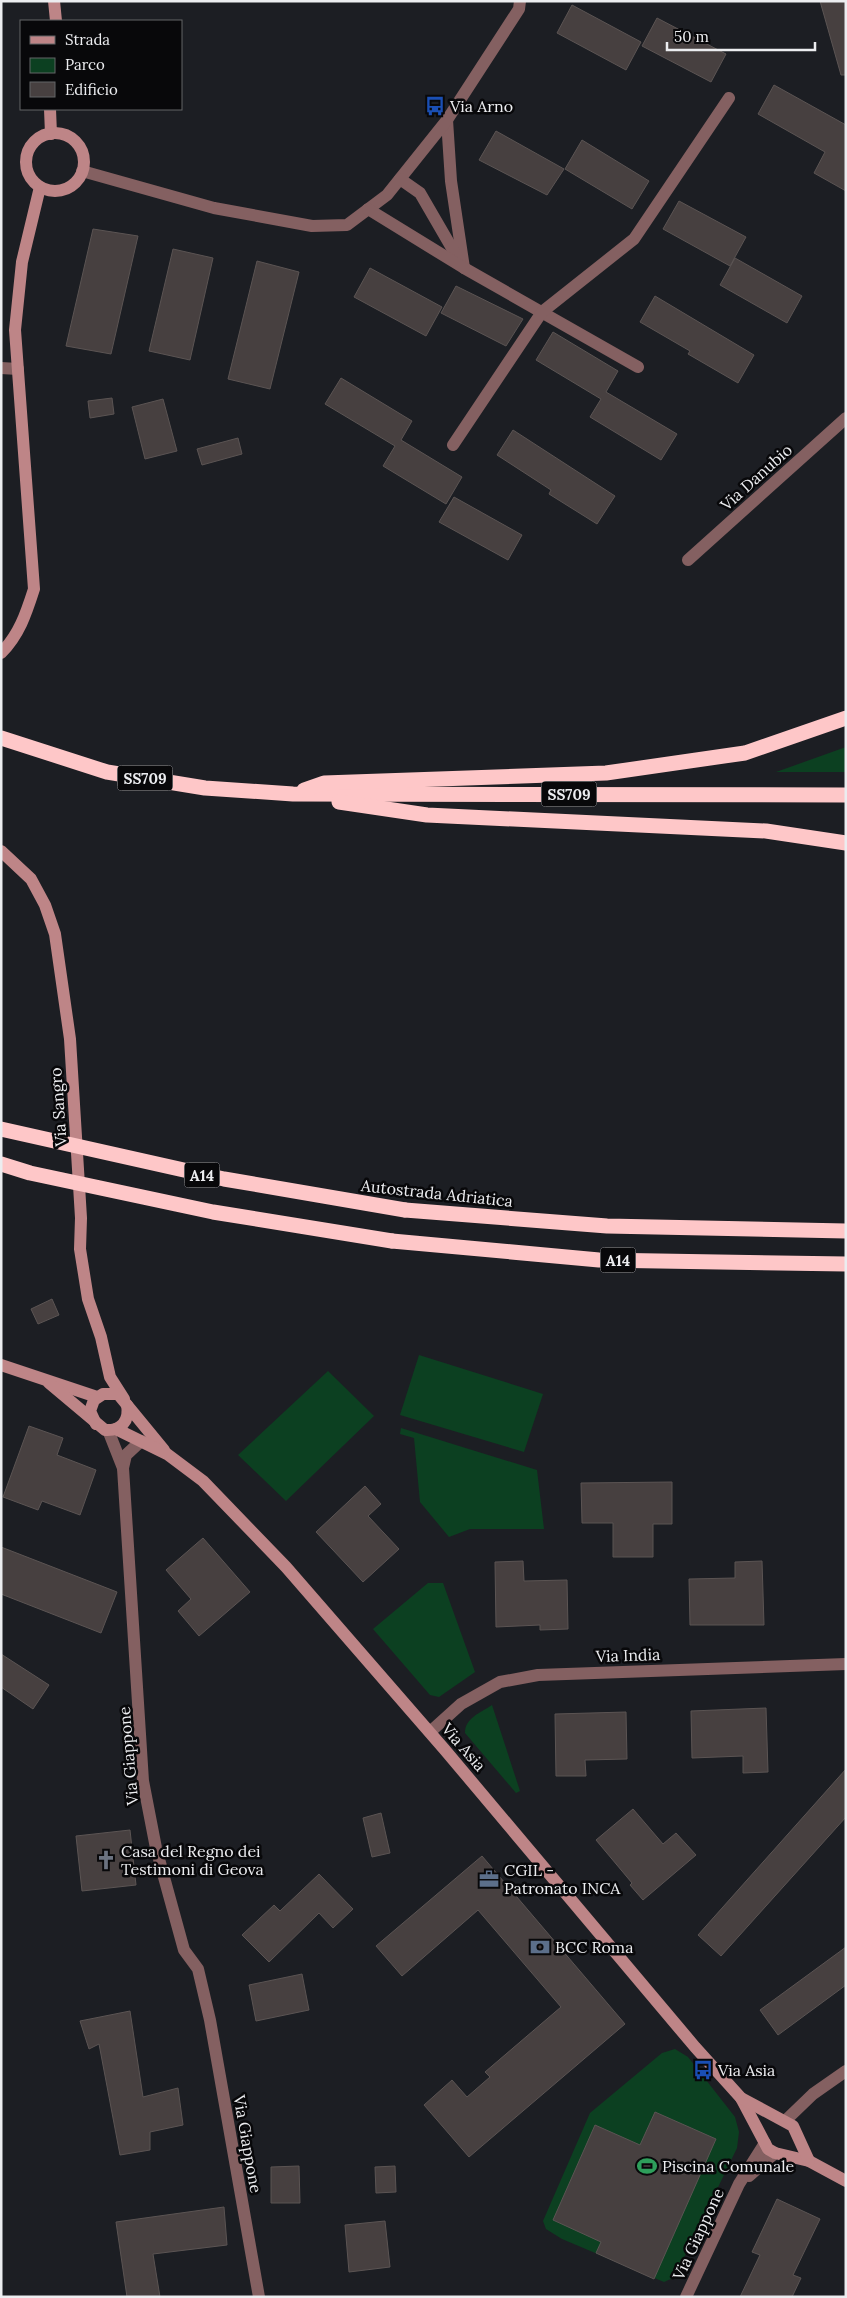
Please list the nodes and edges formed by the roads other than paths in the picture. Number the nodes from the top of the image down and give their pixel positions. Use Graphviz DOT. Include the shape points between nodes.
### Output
graph roads {
  1 [pos="54,1"];
  2 [pos="520,1"];
  3 [pos="56,20"];
  4 [pos="729,98"];
  5 [pos="50,110"];
  6 [pos="447,120"];
  7 [pos="51,134"];
  8 [pos="82,171"];
  9 [pos="400,179"];
  10 [pos="40,187"];
  11 [pos="368,209"];
  12 [pos="464,268"];
  13 [pos="542,312"];
  14 [pos="638,367"];
  15 [pos="1,368"];
  16 [pos="18,370"];
  17 [pos="846,418"];
  18 [pos="453,445"];
  19 [pos="688,560"];
  20 [pos="1,653"];
  21 [pos="846,718"];
  22 [pos="1,738"];
  23 [pos="293,794"];
  24 [pos="846,795"];
  25 [pos="846,843"];
  26 [pos="1,851"];
  27 [pos="1,1129"];
  28 [pos="1,1164"];
  29 [pos="846,1231"];
  30 [pos="846,1264"];
  31 [pos="1,1365"];
  32 [pos="110,1377"];
  33 [pos="49,1383"];
  34 [pos="100,1396"];
  35 [pos="126,1402"];
  36 [pos="96,1424"];
  37 [pos="112,1430"];
  38 [pos="141,1441"];
  39 [pos="167,1454"];
  40 [pos="123,1468"];
  41 [pos="846,1664"];
  42 [pos="430,1732"];
  43 [pos="846,2071"];
  44 [pos="741,2098"];
  45 [pos="789,2125"];
  46 [pos="764,2141"];
  47 [pos="777,2154"];
  48 [pos="809,2161"];
  49 [pos="846,2181"];
  50 [pos="739,2184"];
  51 [pos="259,2297"];
  52 [pos="686,2297"];
  1 -- 3 [label="street"];
  2 -- 6 [label="street" via="518,10"];
  4 -- 13 [label="street" via="634,239"];
  5 -- 7 [label="street"];
  6 -- 9 [label="street"];
  6 -- 12 [label="street" via="451,181"];
  7 -- 8 [label="street" via="67,136 78,146 84,160"];
  7 -- 10 [label="street" via="33,144 27,157 28,172"];
  8 -- 10 [label="street" via="78,179 65,189 52,191"];
  8 -- 11 [label="street" via="214,208 312,226 347,225"];
  9 -- 11 [label="street" via="387,195"];
  9 -- 12 [label="street" via="420,193"];
  10 -- 16 [label="street" via="22,262 15,330"];
  11 -- 12 [label="street"];
  12 -- 13 [label="street"];
  13 -- 14 [label="street"];
  13 -- 18 [label="street"];
  15 -- 16 [label="street"];
  16 -- 20 [label="street" via="34,590 24,621"];
  17 -- 19 [label="street, Via Danubio"];
  21 -- 23 [label="highway" via="745,753 606,774 324,783"];
  22 -- 23 [label="highway, SS709" via="106,772 205,788"];
  23 -- 24 [label="highway, SS709"];
  23 -- 25 [label="highway" via="427,815 766,830"];
  26 -- 32 [label="street, Via Sangro" via="31,879 55,934 70,1039 80,1249 88,1299"];
  27 -- 29 [label="highway, Autostrada Adriatica / A14, bridge" via="224,1179 405,1210 607,1226"];
  28 -- 30 [label="highway, A14, bridge" via="213,1212 392,1240 599,1260"];
  31 -- 33 [label="street, Via Asia"];
  32 -- 34 [label="street"];
  32 -- 35 [label="street, Via Sangro"];
  33 -- 34 [label="street, Via Asia"];
  33 -- 36 [label="street, Via Asia"];
  34 -- 35 [label="street, Via Asia" via="114,1393"];
  34 -- 36 [label="street" via="90,1411"];
  35 -- 37 [label="street" via="127,1420"];
  35 -- 39 [label="street, Via Asia"];
  36 -- 37 [label="street, Via Asia"];
  37 -- 38 [label="street, Via Asia"];
  37 -- 40 [label="street, Via Giappone"];
  38 -- 39 [label="street, Via Asia"];
  38 -- 40 [label="street" via="126,1455"];
  39 -- 42 [label="street, Via Asia" via="203,1481 286,1566"];
  40 -- 51 [label="street, Via Giappone" via="143,1781 156,1848 184,1950 198,1969 210,2020"];
  41 -- 42 [label="street, Via India" via="538,1675 500,1682 461,1704"];
  42 -- 44 [label="street, Via Asia"];
  43 -- 45 [label="street" via="813,2094"];
  44 -- 45 [label="street, Via Asia"];
  44 -- 46 [label="street, Via Asia"];
  45 -- 46 [label="street" via="768,2126"];
  45 -- 47 [label="street" via="797,2140 794,2148"];
  45 -- 48 [label="street"];
  46 -- 47 [label="street, Via Asia"];
  46 -- 50 [label="street, Via Giappone"];
  47 -- 48 [label="street"];
  47 -- 50 [label="street, Via Giappone"];
  48 -- 49 [label="street"];
  50 -- 52 [label="street, Via Giappone"];
}
